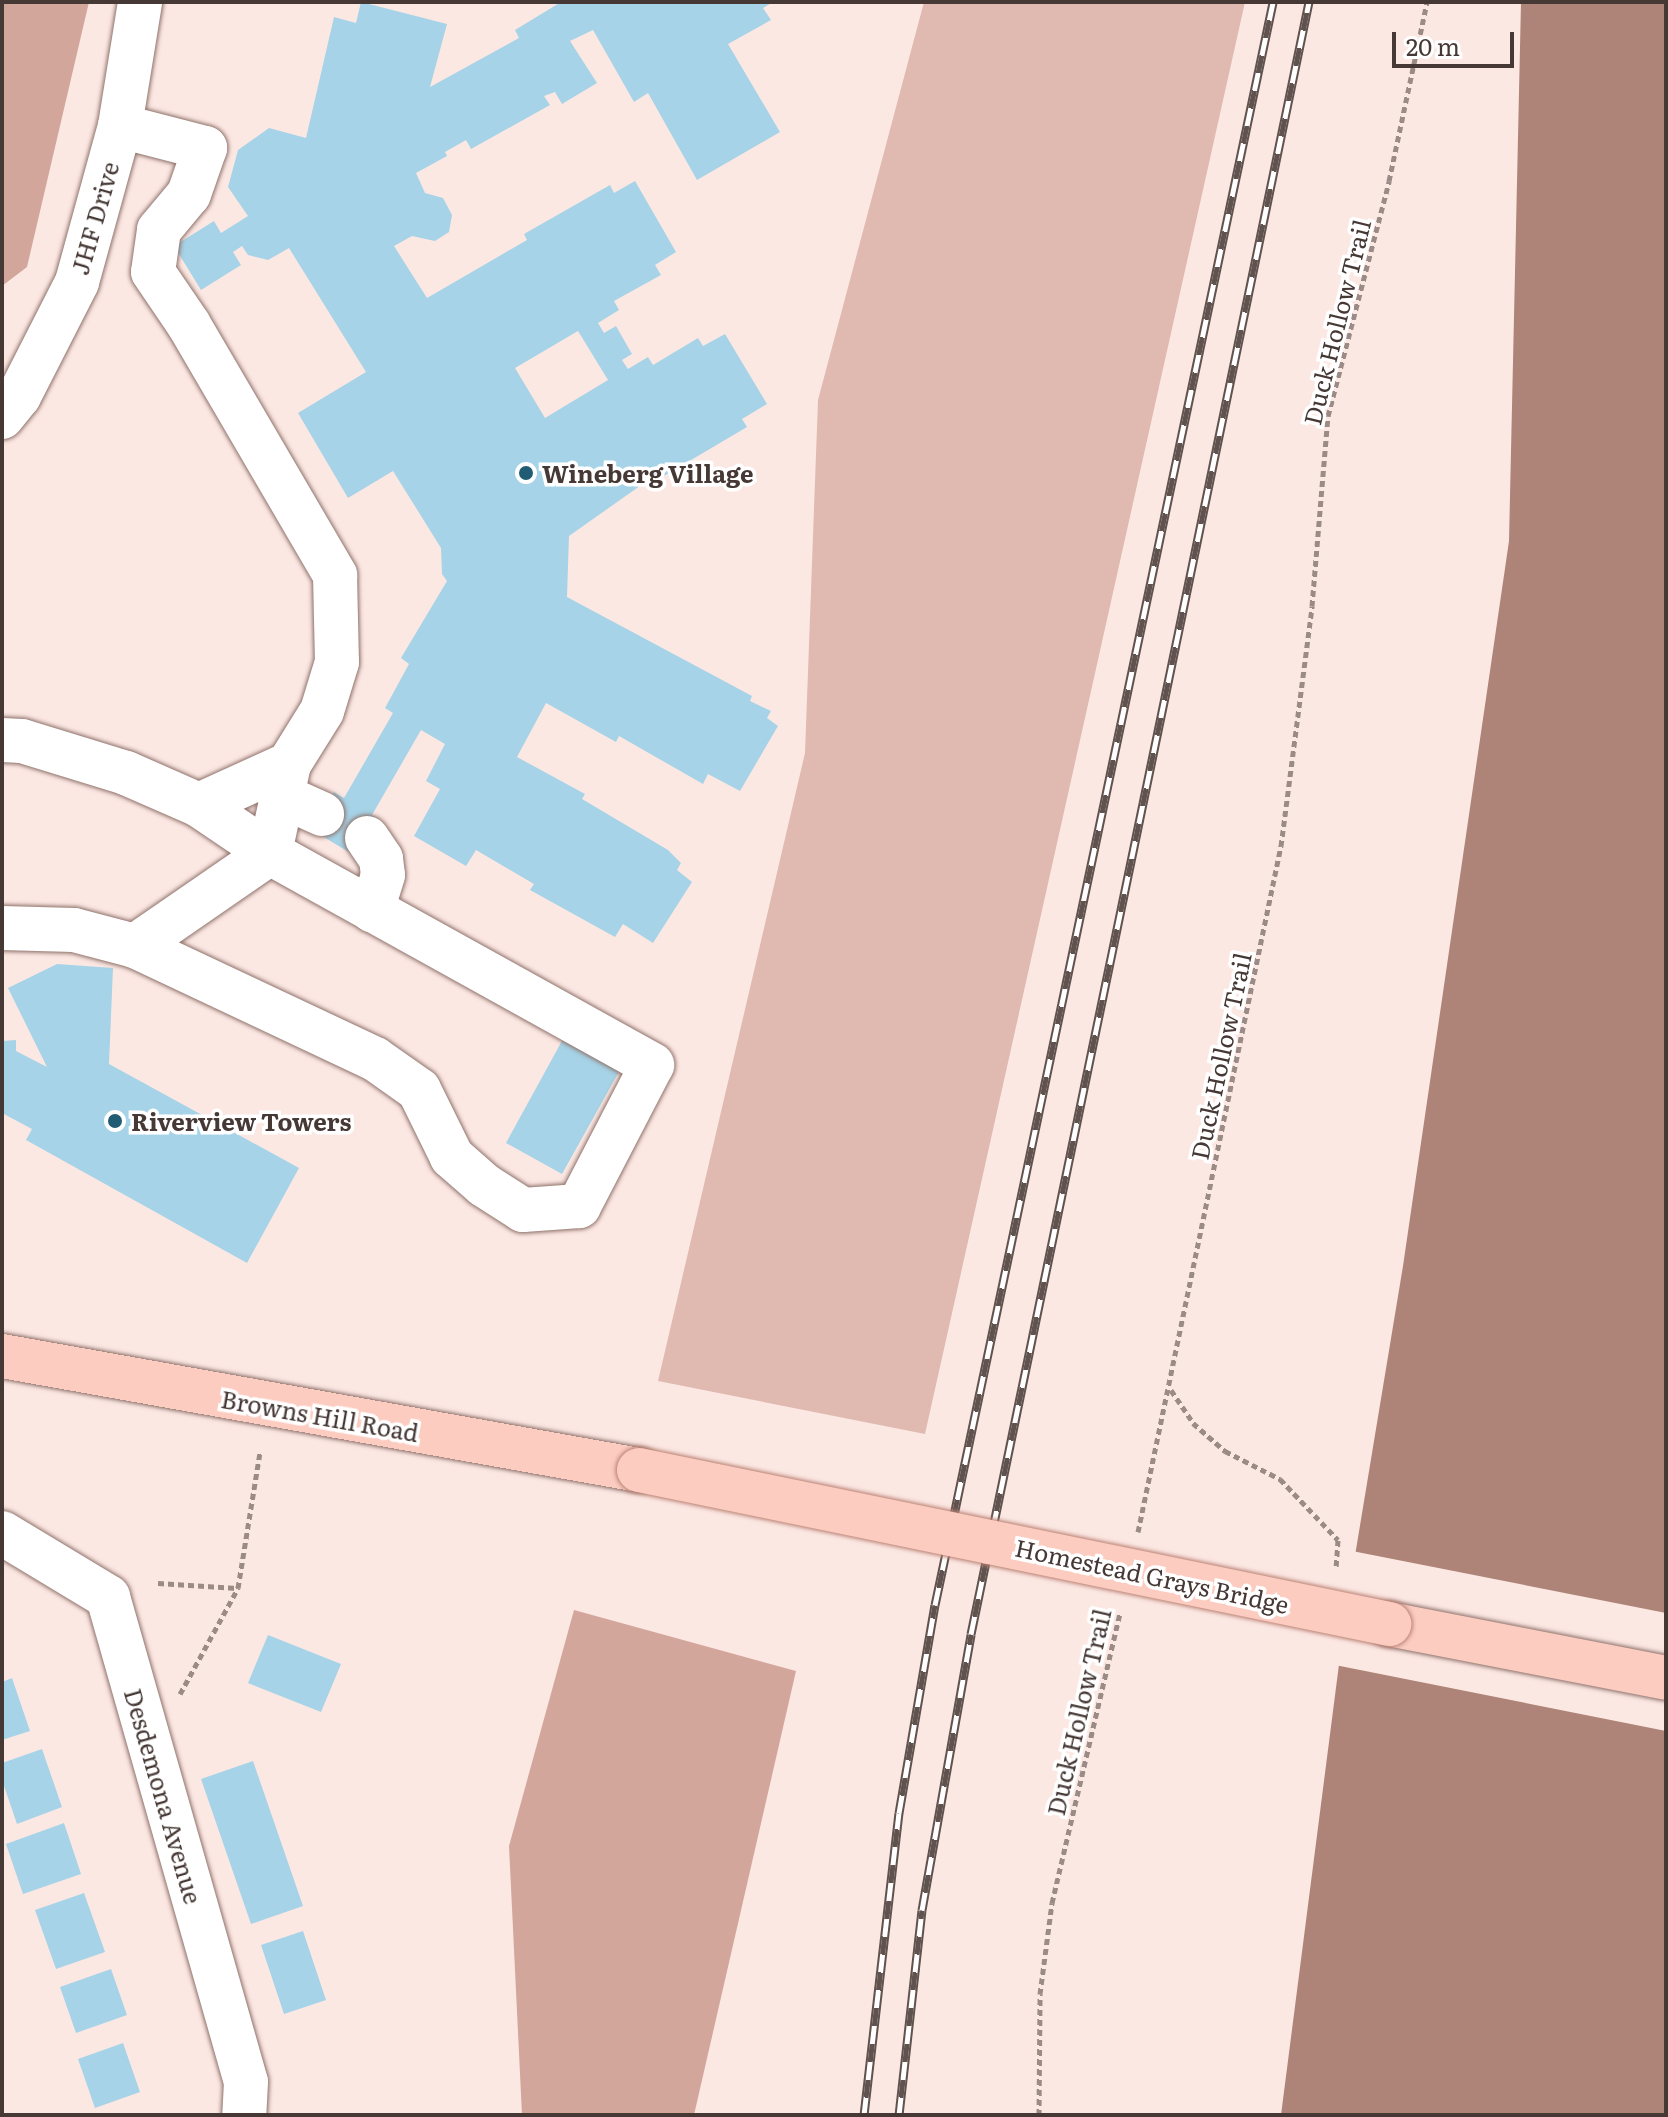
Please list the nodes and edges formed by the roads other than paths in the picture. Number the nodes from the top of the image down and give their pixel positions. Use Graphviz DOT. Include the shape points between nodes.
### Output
graph roads {
  1 [pos="140,2"];
  2 [pos="120,126"];
  3 [pos="2,417"];
  4 [pos="2,740"];
  5 [pos="286,780"];
  6 [pos="199,805"];
  7 [pos="322,814"];
  8 [pos="367,838"];
  9 [pos="270,853"];
  10 [pos="372,910"];
  11 [pos="2,928"];
  12 [pos="135,946"];
  13 [pos="2,1356"];
  14 [pos="639,1470"];
  15 [pos="2,1533"];
  16 [pos="1666,1678"];
  17 [pos="244,2115"];
  1 -- 2 [label="street, JHF Drive"];
  2 -- 3 [label="street, JHF Drive" via="77,282 19,396"];
  2 -- 5 [label="street" via="205,148 189,194 159,230 153,272 335,575 337,662 322,711"];
  4 -- 6 [label="street" via="22,741 126,773"];
  5 -- 6 [label="street"];
  5 -- 7 [label="street"];
  5 -- 9 [label="street"];
  6 -- 9 [label="street"];
  8 -- 10 [label="street" via="381,859 383,875"];
  9 -- 10 [label="street"];
  9 -- 12 [label="street"];
  10 -- 12 [label="street" via="652,1065 579,1206 523,1210 452,1157 419,1090 375,1059"];
  11 -- 12 [label="street" via="74,930"];
  13 -- 14 [label="main road, Browns Hill Road"];
  14 -- 16 [label="main road, Homestead Grays Bridge, bridge"];
  15 -- 17 [label="street, Desdemona Avenue" via="108,1597 246,2082"];
}
